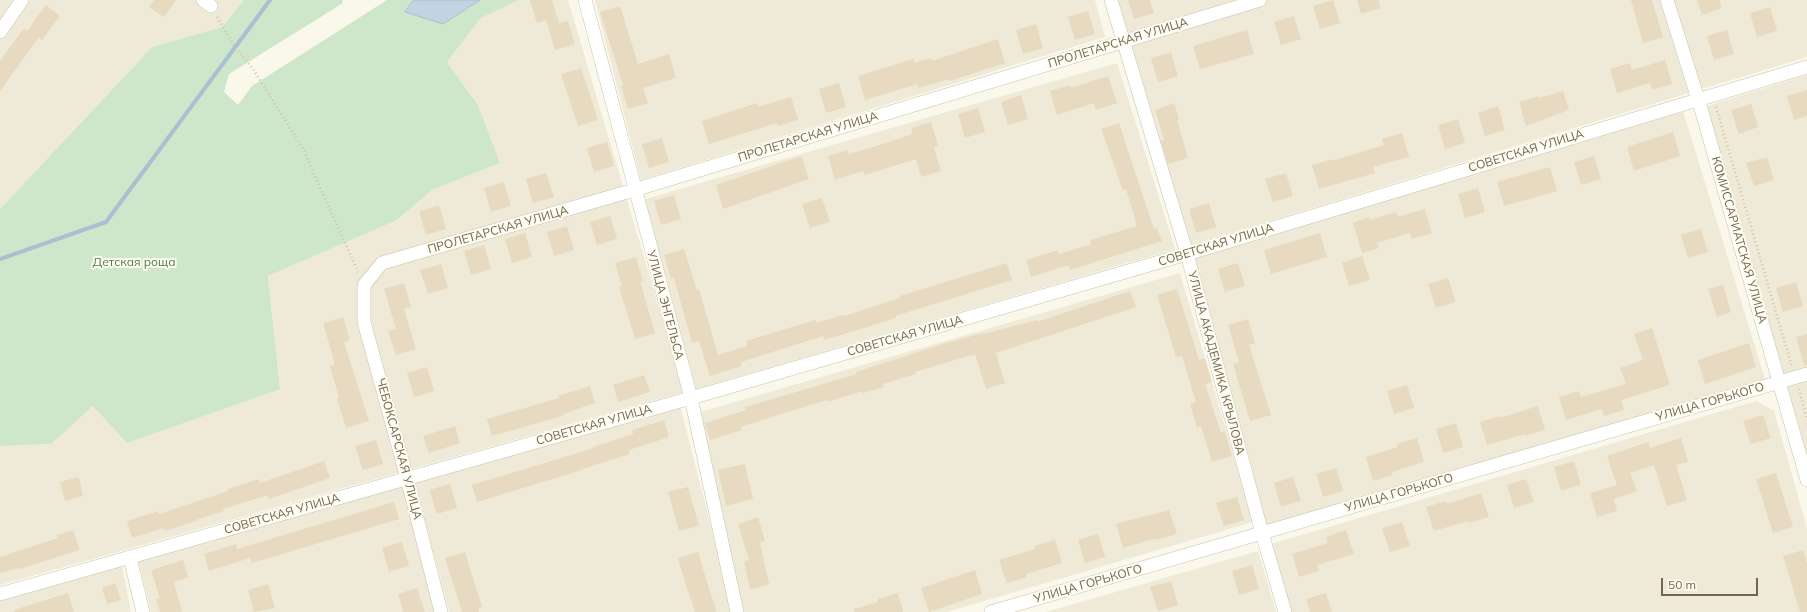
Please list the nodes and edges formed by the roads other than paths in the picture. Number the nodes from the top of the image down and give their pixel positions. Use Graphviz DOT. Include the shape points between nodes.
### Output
graph roads {
  1 [pos="22,0"];
  2 [pos="585,0"];
  3 [pos="1111,0"];
  4 [pos="1260,0"];
  5 [pos="1667,0"];
  6 [pos="0,32"];
  7 [pos="1123,42"];
  8 [pos="1807,67"];
  9 [pos="1699,99"];
  10 [pos="634,190"];
  11 [pos="1188,254"];
  12 [pos="364,285"];
  13 [pos="1801,375"];
  14 [pos="1779,382"];
  15 [pos="691,398"];
  16 [pos="407,478"];
  17 [pos="1807,480"];
  18 [pos="1262,533"];
  19 [pos="130,558"];
  20 [pos="0,594"];
  21 [pos="143,612"];
  22 [pos="441,612"];
  23 [pos="737,612"];
  24 [pos="991,612"];
  25 [pos="1285,612"];
  1 -- 6 [label="street"];
  2 -- 10 [label="street, УЛИЦА ЭНГЕЛЬСА"];
  3 -- 7 [label="street, УЛИЦА АКАДЕМИКА КРЫЛОВА"];
  4 -- 7 [label="street, ПРОЛЕТАРСКАЯ УЛИЦА"];
  5 -- 9 [label="street, КОМИССАРИАТСКАЯ УЛИЦА"];
  7 -- 10 [label="street, ПРОЛЕТАРСКАЯ УЛИЦА"];
  7 -- 11 [label="street, УЛИЦА АКАДЕМИКА КРЫЛОВА"];
  8 -- 9 [label="street, СОВЕТСКАЯ УЛИЦА"];
  9 -- 11 [label="street, СОВЕТСКАЯ УЛИЦА"];
  9 -- 14 [label="street, КОМИССАРИАТСКАЯ УЛИЦА"];
  10 -- 12 [label="street, ПРОЛЕТАРСКАЯ УЛИЦА" via="382,263"];
  10 -- 15 [label="street, УЛИЦА ЭНГЕЛЬСА"];
  11 -- 15 [label="street, СОВЕТСКАЯ УЛИЦА"];
  11 -- 18 [label="street, УЛИЦА АКАДЕМИКА КРЫЛОВА"];
  12 -- 16 [label="street, ЧЕБОКСАРСКАЯ УЛИЦА" via="364,322"];
  13 -- 14 [label="street, УЛИЦА ГОРЬКОГО"];
  14 -- 17 [label="street, КОМИССАРИАТСКАЯ УЛИЦА"];
  14 -- 18 [label="street, УЛИЦА ГОРЬКОГО"];
  15 -- 16 [label="street, СОВЕТСКАЯ УЛИЦА"];
  15 -- 23 [label="street, УЛИЦА ЭНГЕЛЬСА"];
  16 -- 19 [label="street, СОВЕТСКАЯ УЛИЦА"];
  16 -- 22 [label="street, ЧЕБОКСАРСКАЯ УЛИЦА"];
  18 -- 24 [label="street, УЛИЦА ГОРЬКОГО"];
  18 -- 25 [label="street, УЛИЦА АКАДЕМИКА КРЫЛОВА"];
  19 -- 20 [label="street, СОВЕТСКАЯ УЛИЦА"];
  19 -- 21 [label="street"];
}
